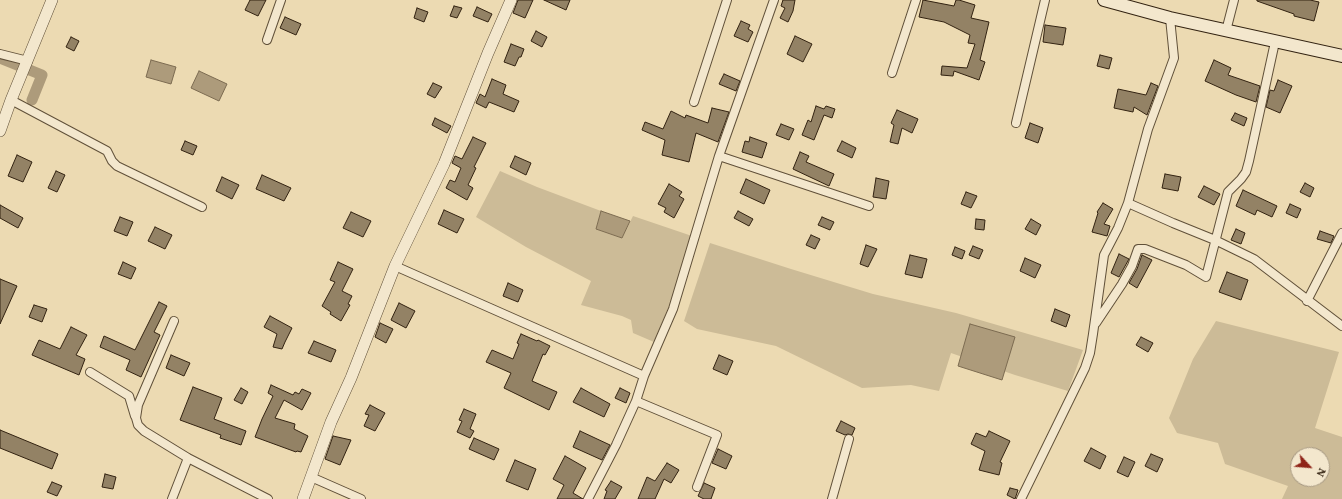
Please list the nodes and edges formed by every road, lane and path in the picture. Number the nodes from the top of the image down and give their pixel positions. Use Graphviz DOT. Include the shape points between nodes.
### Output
graph roads {
  1 [pos="52,0"];
  2 [pos="281,0"];
  3 [pos="511,0"];
  4 [pos="727,0"];
  5 [pos="774,0"];
  6 [pos="916,0"];
  7 [pos="1045,0"];
  8 [pos="1104,0"];
  9 [pos="1234,0"];
  10 [pos="1170,18"];
  11 [pos="1226,31"];
  12 [pos="267,40"];
  13 [pos="1275,42"];
  14 [pos="0,54"];
  15 [pos="1342,56"];
  16 [pos="26,65"];
  17 [pos="892,73"];
  18 [pos="11,100"];
  19 [pos="694,102"];
  20 [pos="1016,123"];
  21 [pos="0,131"];
  22 [pos="718,156"];
  23 [pos="1128,203"];
  24 [pos="869,206"];
  25 [pos="202,207"];
  26 [pos="1342,233"];
  27 [pos="1215,240"];
  28 [pos="395,266"];
  29 [pos="1307,300"];
  30 [pos="174,321"];
  31 [pos="1094,326"];
  32 [pos="1342,326"];
  33 [pos="90,372"];
  34 [pos="644,376"];
  35 [pos="636,401"];
  36 [pos="136,418"];
  37 [pos="849,439"];
  38 [pos="188,458"];
  39 [pos="311,477"];
  40 [pos="697,487"];
  41 [pos="172,499"];
  42 [pos="268,499"];
  43 [pos="303,499"];
  44 [pos="361,499"];
  45 [pos="588,499"];
  46 [pos="832,499"];
  47 [pos="1021,499"];
  1 -- 16 [label="street"];
  2 -- 12 [label="street"];
  3 -- 28 [label="street" via="444,164"];
  4 -- 19 [label="street"];
  5 -- 22 [label="street"];
  6 -- 17 [label="street"];
  7 -- 20 [label="street"];
  8 -- 10 [label="main road"];
  9 -- 11 [label="street"];
  10 -- 11 [label="main road"];
  10 -- 23 [label="street" via="1174,58 1148,129"];
  11 -- 13 [label="main road"];
  13 -- 15 [label="main road"];
  13 -- 27 [label="street" via="1246,172 1228,192"];
  14 -- 16 [label="street"];
  16 -- 18 [label="street"];
  18 -- 21 [label="street"];
  18 -- 25 [label="street" via="107,151 117,166"];
  22 -- 24 [label="street"];
  22 -- 34 [label="street" via="673,309"];
  23 -- 27 [label="street"];
  23 -- 31 [label="street" via="1104,255"];
  26 -- 29 [label="street"];
  27 -- 29 [label="street" via="1254,259"];
  27 -- 31 [label="street" via="1206,277 1186,265 1145,249 1138,249 1122,284"];
  28 -- 34 [label="street"];
  28 -- 39 [label="street"];
  29 -- 32 [label="street"];
  30 -- 36 [label="street" via="138,405"];
  31 -- 47 [label="street" via="1085,368"];
  33 -- 36 [label="street" via="129,396"];
  34 -- 35 [label="street"];
  35 -- 40 [label="street" via="717,435"];
  35 -- 45 [label="street"];
  36 -- 38 [label="street" via="138,426 144,431"];
  37 -- 46 [label="street"];
  38 -- 41 [label="street"];
  38 -- 42 [label="street"];
  39 -- 43 [label="street"];
  39 -- 44 [label="street"];
}
